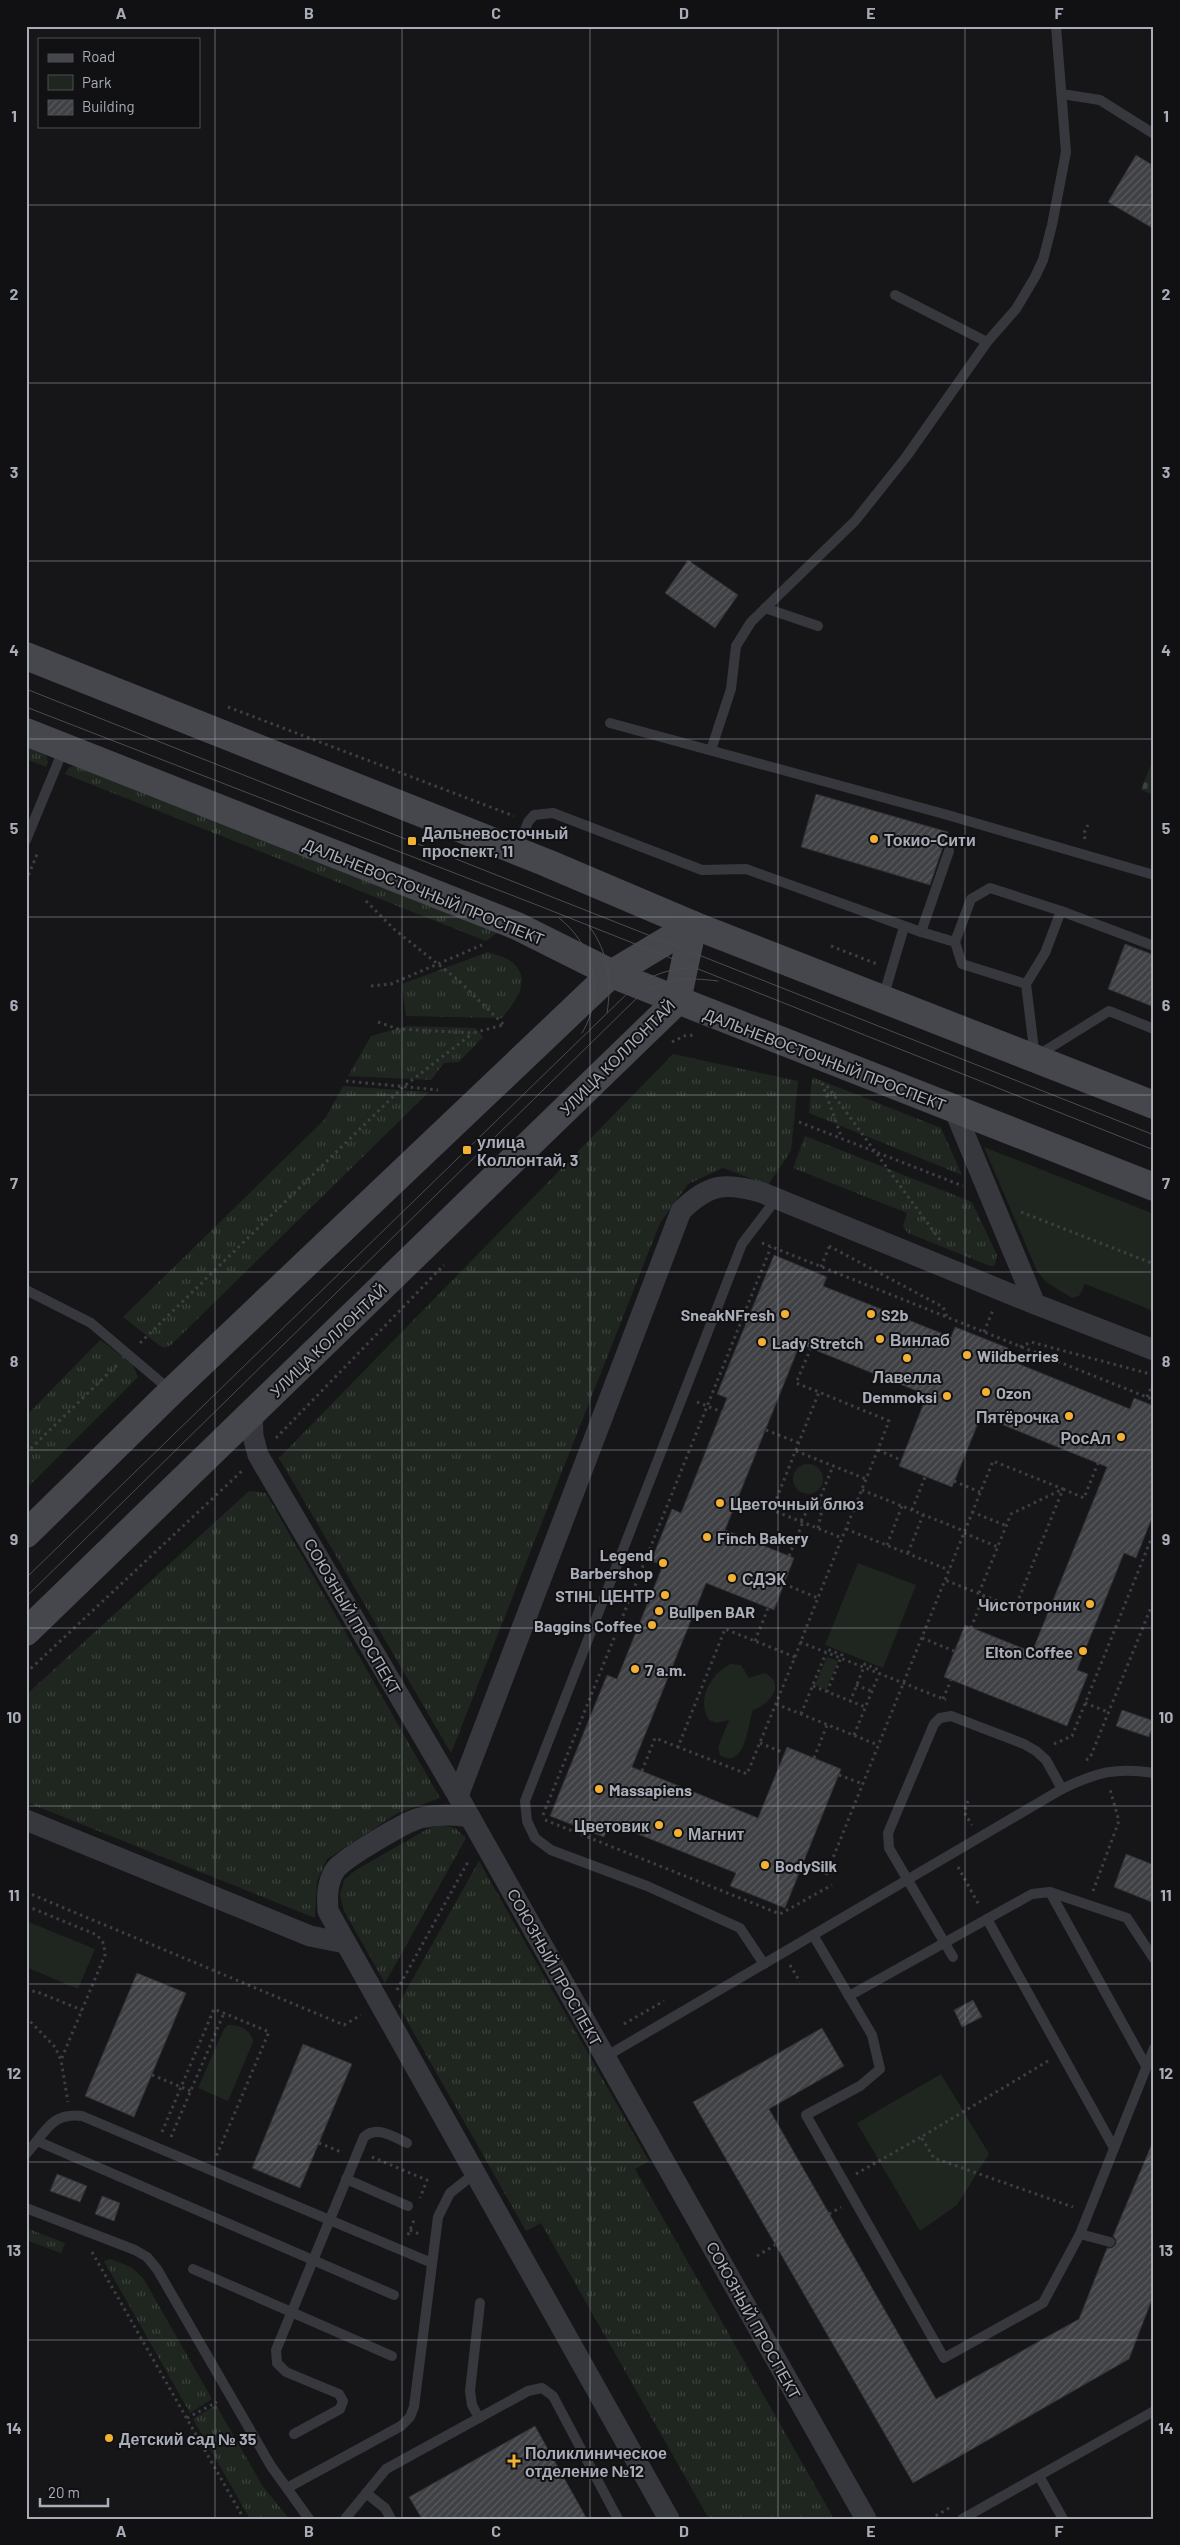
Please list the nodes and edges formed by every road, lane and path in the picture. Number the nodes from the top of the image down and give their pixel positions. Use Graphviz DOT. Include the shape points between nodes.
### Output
graph roads {
  1 [pos="1056,26"];
  2 [pos="1062,94"];
  3 [pos="1154,134"];
  4 [pos="895,295"];
  5 [pos="987,342"];
  6 [pos="765,608"];
  7 [pos="818,626"];
  8 [pos="26,656"];
  9 [pos="222,705"];
  10 [pos="610,723"];
  11 [pos="26,732"];
  12 [pos="65,746"];
  13 [pos="711,750"];
  14 [pos="528,822"];
  15 [pos="26,840"];
  16 [pos="949,851"];
  17 [pos="517,852"];
  18 [pos="1154,875"];
  19 [pos="366,901"];
  20 [pos="1061,911"];
  21 [pos="692,925"];
  22 [pos="904,927"];
  23 [pos="921,932"];
  24 [pos="955,942"];
  25 [pos="482,945"];
  26 [pos="831,946"];
  27 [pos="1154,946"];
  28 [pos="438,964"];
  29 [pos="892,969"];
  30 [pos="612,974"];
  31 [pos="1026,984"];
  32 [pos="371,986"];
  33 [pos="883,999"];
  34 [pos="677,1001"];
  35 [pos="378,1022"];
  36 [pos="1154,1029"];
  37 [pos="473,1033"];
  38 [pos="701,1035"];
  39 [pos="670,1044"];
  40 [pos="1035,1057"];
  41 [pos="346,1081"];
  42 [pos="403,1087"];
  43 [pos="438,1090"];
  44 [pos="1154,1105"];
  45 [pos="954,1109"];
  46 [pos="841,1137"];
  47 [pos="1154,1187"];
  48 [pos="777,1198"];
  49 [pos="943,1244"];
  50 [pos="829,1246"];
  51 [pos="826,1252"];
  52 [pos="821,1267"];
  53 [pos="26,1290"];
  54 [pos="1035,1304"];
  55 [pos="947,1317"];
  56 [pos="990,1317"];
  57 [pos="984,1332"];
  58 [pos="1020,1346"];
  59 [pos="810,1348"];
  60 [pos="1154,1350"];
  61 [pos="128,1354"];
  62 [pos="1154,1375"];
  63 [pos="1154,1381"];
  64 [pos="172,1391"];
  65 [pos="819,1392"];
  66 [pos="683,1396"];
  67 [pos="1147,1397"];
  68 [pos="1154,1400"];
  69 [pos="707,1406"];
  70 [pos="722,1412"];
  71 [pos="252,1414"];
  72 [pos="766,1430"];
  73 [pos="799,1443"];
  74 [pos="878,1450"];
  75 [pos="796,1451"];
  76 [pos="26,1454"];
  77 [pos="901,1460"];
  78 [pos="1098,1463"];
  79 [pos="833,1466"];
  80 [pos="925,1476"];
  81 [pos="866,1479"];
  82 [pos="954,1481"];
  83 [pos="1063,1489"];
  84 [pos="862,1490"];
  85 [pos="980,1492"];
  86 [pos="819,1501"];
  87 [pos="902,1506"];
  88 [pos="912,1510"];
  89 [pos="972,1512"];
  90 [pos="923,1515"];
  91 [pos="802,1522"];
  92 [pos="1007,1526"];
  93 [pos="818,1528"];
  94 [pos="846,1529"];
  95 [pos="964,1532"];
  96 [pos="1154,1532"];
  97 [pos="26,1534"];
  98 [pos="842,1538"];
  99 [pos="887,1545"];
  100 [pos="998,1547"];
  101 [pos="908,1553"];
  102 [pos="789,1556"];
  103 [pos="949,1570"];
  104 [pos="945,1580"];
  105 [pos="784,1584"];
  106 [pos="979,1593"];
  107 [pos="984,1595"];
  108 [pos="818,1598"];
  109 [pos="1154,1600"];
  110 [pos="768,1608"];
  111 [pos="972,1628"];
  112 [pos="26,1632"];
  113 [pos="922,1638"];
  114 [pos="755,1641"];
  115 [pos="800,1642"];
  116 [pos="827,1651"];
  117 [pos="954,1651"];
  118 [pos="795,1657"];
  119 [pos="841,1658"];
  120 [pos="863,1667"];
  121 [pos="879,1672"];
  122 [pos="950,1680"];
  123 [pos="903,1683"];
  124 [pos="856,1685"];
  125 [pos="812,1686"];
  126 [pos="871,1691"];
  127 [pos="827,1692"];
  128 [pos="943,1699"];
  129 [pos="850,1702"];
  130 [pos="1085,1703"];
  131 [pos="776,1704"];
  132 [pos="865,1708"];
  133 [pos="1108,1712"];
  134 [pos="801,1714"];
  135 [pos="827,1725"];
  136 [pos="854,1735"];
  137 [pos="760,1743"];
  138 [pos="1054,1744"];
  139 [pos="878,1745"];
  140 [pos="678,1747"];
  141 [pos="784,1753"];
  142 [pos="814,1758"];
  143 [pos="642,1771"];
  144 [pos="1105,1772"];
  145 [pos="1154,1773"];
  146 [pos="839,1775"];
  147 [pos="1056,1778"];
  148 [pos="863,1784"];
  149 [pos="1062,1789"];
  150 [pos="458,1796"];
  151 [pos="968,1801"];
  152 [pos="470,1817"];
  153 [pos="26,1820"];
  154 [pos="981,1821"];
  155 [pos="972,1826"];
  156 [pos="965,1830"];
  157 [pos="474,1851"];
  158 [pos="950,1855"];
  159 [pos="826,1874"];
  160 [pos="908,1879"];
  161 [pos="832,1885"];
  162 [pos="26,1892"];
  163 [pos="1050,1892"];
  164 [pos="1088,1904"];
  165 [pos="26,1908"];
  166 [pos="987,1918"];
  167 [pos="813,1935"];
  168 [pos="945,1942"];
  169 [pos="345,1943"];
  170 [pos="953,1956"];
  171 [pos="1154,1959"];
  172 [pos="764,1964"];
  173 [pos="26,1993"];
  174 [pos="849,1996"];
  175 [pos="393,1997"];
  176 [pos="665,2001"];
  177 [pos="82,2010"];
  178 [pos="370,2010"];
  179 [pos="224,2013"];
  180 [pos="26,2017"];
  181 [pos="624,2024"];
  182 [pos="1154,2048"];
  183 [pos="1062,2053"];
  184 [pos="606,2057"];
  185 [pos="60,2060"];
  186 [pos="1146,2066"];
  187 [pos="152,2075"];
  188 [pos="181,2088"];
  189 [pos="190,2092"];
  190 [pos="70,2115"];
  191 [pos="920,2137"];
  192 [pos="38,2141"];
  193 [pos="319,2143"];
  194 [pos="407,2143"];
  195 [pos="1114,2148"];
  196 [pos="160,2149"];
  197 [pos="26,2154"];
  198 [pos="355,2158"];
  199 [pos="211,2170"];
  200 [pos="474,2174"];
  201 [pos="346,2179"];
  202 [pos="844,2182"];
  203 [pos="408,2206"];
  204 [pos="26,2208"];
  205 [pos="1088,2212"];
  206 [pos="330,2220"];
  207 [pos="1080,2234"];
  208 [pos="1110,2242"];
  209 [pos="775,2245"];
  210 [pos="99,2252"];
  211 [pos="757,2256"];
  212 [pos="313,2260"];
  213 [pos="432,2262"];
  214 [pos="194,2269"];
  215 [pos="394,2295"];
  216 [pos="480,2303"];
  217 [pos="291,2313"];
  218 [pos="392,2356"];
  219 [pos="212,2393"];
  220 [pos="217,2401"];
  221 [pos="222,2410"];
  222 [pos="1154,2410"];
  223 [pos="187,2418"];
  224 [pos="479,2418"];
  225 [pos="294,2434"];
  226 [pos="1039,2476"];
  227 [pos="287,2488"];
  228 [pos="366,2493"];
  229 [pos="1154,2514"];
  230 [pos="244,2519"];
  231 [pos="309,2519"];
  232 [pos="345,2519"];
  233 [pos="391,2519"];
  234 [pos="618,2519"];
  235 [pos="669,2519"];
  236 [pos="866,2519"];
  237 [pos="962,2519"];
  238 [pos="1063,2519"];
  239 [pos="1146,2519"];
  1 -- 2 [label="lane"];
  2 -- 3 [label="lane" via="1100,100"];
  2 -- 5 [label="lane" via="1066,152 1043,260 1016,309"];
  4 -- 5 [label="lane"];
  5 -- 6 [label="lane" via="906,457 855,521"];
  6 -- 7 [label="lane"];
  6 -- 13 [label="lane" via="751,622 736,646 731,689"];
  8 -- 17 [label="main road"];
  9 -- 14 [label="path"];
  10 -- 13 [label="lane"];
  11 -- 12 [label="main road, ДАЛЬНЕВОСТОЧНЫЙ ПРОСПЕКТ"];
  12 -- 15 [label="lane"];
  12 -- 30 [label="main road, ДАЛЬНЕВОСТОЧНЫЙ ПРОСПЕКТ" via="517,926"];
  13 -- 18 [label="lane"];
  14 -- 17 [label="lane"];
  14 -- 22 [label="lane" via="534,815 553,814 702,870 746,869"];
  16 -- 23 [label="lane"];
  17 -- 21 [label="main road"];
  19 -- 28 [label="path" via="394,930"];
  20 -- 24 [label="lane" via="990,888 971,899"];
  20 -- 27 [label="lane"];
  20 -- 31 [label="lane" via="1045,953"];
  21 -- 30 [label="main road"];
  21 -- 33 [label="main road"];
  21 -- 34 [label="main road, УЛИЦА КОЛЛОНТАЙ"];
  22 -- 23 [label="lane"];
  22 -- 29 [label="lane"];
  23 -- 24 [label="lane"];
  24 -- 31 [label="lane" via="962,964"];
  25 -- 28 [label="path"];
  26 -- 29 [label="path"];
  28 -- 32 [label="path" via="390,984"];
  28 -- 37 [label="path" via="504,1025"];
  29 -- 33 [label="lane"];
  30 -- 34 [label="main road, ДАЛЬНЕВОСТОЧНЫЙ ПРОСПЕКТ"];
  30 -- 64 [label="main road"];
  31 -- 40 [label="lane"];
  33 -- 40 [label="main road"];
  34 -- 45 [label="main road, ДАЛЬНЕВОСТОЧНЫЙ ПРОСПЕКТ"];
  34 -- 71 [label="main road, УЛИЦА КОЛЛОНТАЙ"];
  35 -- 37 [label="path" via="398,1029"];
  36 -- 40 [label="lane" via="1109,1011"];
  37 -- 42 [label="path"];
  38 -- 39 [label="path" via="684,1036"];
  40 -- 44 [label="main road"];
  41 -- 42 [label="path"];
  42 -- 43 [label="path"];
  42 -- 61 [label="path"];
  45 -- 47 [label="main road, ДАЛЬНЕВОСТОЧНЫЙ ПРОСПЕКТ"];
  45 -- 54 [label="street"];
  46 -- 49 [label="path" via="820,1078"];
  48 -- 54 [label="street"];
  48 -- 66 [label="lane" via="742,1244"];
  48 -- 150 [label="street" via="742,1186 726,1185 701,1194 680,1211"];
  50 -- 55 [label="path" via="943,1307"];
  51 -- 52 [label="path"];
  52 -- 55 [label="path"];
  52 -- 69 [label="path" via="769,1246"];
  53 -- 61 [label="lane" via="91,1323"];
  54 -- 60 [label="street"];
  55 -- 57 [label="path"];
  56 -- 57 [label="path"];
  57 -- 58 [label="path"];
  58 -- 62 [label="path" via="1031,1342"];
  58 -- 67 [label="path"];
  59 -- 65 [label="path" via="796,1383"];
  61 -- 64 [label="lane"];
  61 -- 76 [label="path"];
  63 -- 67 [label="path"];
  64 -- 97 [label="main road"];
  65 -- 73 [label="path"];
  65 -- 74 [label="path" via="890,1421"];
  66 -- 69 [label="path"];
  66 -- 172 [label="lane" via="524,1801 527,1822 535,1838 551,1850 647,1886 740,1928"];
  67 -- 68 [label="path"];
  69 -- 70 [label="path"];
  69 -- 161 [label="path" via="541,1818 780,1914"];
  71 -- 112 [label="main road, УЛИЦА КОЛЛОНТАЙ"];
  71 -- 150 [label="street, СОЮЗНЫЙ ПРОСПЕКТ" via="258,1456"];
  72 -- 73 [label="path"];
  73 -- 75 [label="path"];
  74 -- 77 [label="path"];
  74 -- 81 [label="path"];
  75 -- 79 [label="path"];
  75 -- 91 [label="path" via="772,1510"];
  78 -- 83 [label="path" via="1084,1498"];
  79 -- 81 [label="path"];
  79 -- 86 [label="path"];
  80 -- 88 [label="path"];
  81 -- 84 [label="path"];
  82 -- 85 [label="path"];
  83 -- 85 [label="path" via="993,1461"];
  83 -- 92 [label="path" via="1011,1514"];
  83 -- 107 [label="path" via="1015,1608"];
  84 -- 87 [label="path"];
  84 -- 94 [label="path"];
  85 -- 89 [label="path"];
  86 -- 91 [label="path" via="810,1506"];
  86 -- 93 [label="path" via="822,1510"];
  87 -- 88 [label="path"];
  87 -- 99 [label="path"];
  88 -- 90 [label="path"];
  89 -- 92 [label="path"];
  89 -- 95 [label="path"];
  90 -- 95 [label="path"];
  90 -- 101 [label="path"];
  91 -- 93 [label="path"];
  91 -- 102 [label="path"];
  92 -- 100 [label="path"];
  93 -- 98 [label="path"];
  94 -- 98 [label="path"];
  94 -- 99 [label="path"];
  95 -- 100 [label="path"];
  95 -- 103 [label="path"];
  96 -- 130 [label="path"];
  98 -- 108 [label="path"];
  99 -- 101 [label="path"];
  100 -- 106 [label="path"];
  101 -- 103 [label="path"];
  103 -- 104 [label="path"];
  104 -- 106 [label="path"];
  104 -- 113 [label="path"];
  105 -- 108 [label="path"];
  106 -- 107 [label="path"];
  107 -- 111 [label="path"];
  108 -- 115 [label="path"];
  109 -- 133 [label="path"];
  110 -- 114 [label="path"];
  113 -- 117 [label="path"];
  113 -- 123 [label="path"];
  114 -- 118 [label="path"];
  114 -- 140 [label="path" via="725,1629"];
  115 -- 116 [label="path"];
  115 -- 118 [label="path"];
  116 -- 119 [label="path" via="842,1655"];
  116 -- 125 [label="path"];
  118 -- 131 [label="path"];
  119 -- 120 [label="path"];
  119 -- 127 [label="path"];
  120 -- 121 [label="path" via="865,1664"];
  120 -- 124 [label="path"];
  121 -- 123 [label="path"];
  121 -- 126 [label="path"];
  122 -- 128 [label="path"];
  123 -- 139 [label="path"];
  124 -- 126 [label="path"];
  124 -- 129 [label="path"];
  125 -- 127 [label="path"];
  125 -- 134 [label="path"];
  126 -- 132 [label="path"];
  127 -- 129 [label="path"];
  129 -- 132 [label="path"];
  130 -- 133 [label="path"];
  130 -- 138 [label="path" via="1072,1736"];
  131 -- 134 [label="path"];
  131 -- 137 [label="path"];
  132 -- 136 [label="path"];
  133 -- 147 [label="path" via="1090,1758"];
  134 -- 135 [label="path"];
  135 -- 136 [label="path"];
  135 -- 142 [label="path"];
  136 -- 139 [label="path"];
  137 -- 140 [label="path" via="747,1774"];
  137 -- 141 [label="path"];
  139 -- 148 [label="path"];
  140 -- 143 [label="path" via="655,1738"];
  144 -- 145 [label="lane" via="1128,1769"];
  144 -- 149 [label="lane"];
  144 -- 164 [label="path" via="1119,1821"];
  146 -- 148 [label="path"];
  147 -- 149 [label="lane"];
  147 -- 160 [label="lane" via="1046,1760 1024,1744 951,1716 940,1718 934,1724 888,1833 889,1848"];
  148 -- 159 [label="path"];
  149 -- 158 [label="lane"];
  150 -- 152 [label="street, СОЮЗНЫЙ ПРОСПЕКТ"];
  151 -- 155 [label="path" via="964,1812"];
  152 -- 169 [label="street" via="447,1813 418,1819 344,1860 335,1871 327,1891 328,1911"];
  152 -- 184 [label="street, СОЮЗНЫЙ ПРОСПЕКТ"];
  153 -- 169 [label="street" via="310,1936"];
  154 -- 155 [label="path"];
  155 -- 156 [label="path"];
  157 -- 175 [label="path"];
  158 -- 160 [label="lane"];
  158 -- 166 [label="path"];
  160 -- 167 [label="lane"];
  160 -- 168 [label="lane"];
  162 -- 178 [label="path" via="344,2025"];
  163 -- 164 [label="lane"];
  163 -- 166 [label="lane" via="1032,1894"];
  163 -- 186 [label="lane"];
  164 -- 171 [label="lane" via="1127,1918"];
  165 -- 177 [label="path" via="97,1935 104,1944 105,1955"];
  166 -- 168 [label="lane"];
  166 -- 183 [label="lane"];
  167 -- 172 [label="lane"];
  167 -- 174 [label="lane"];
  168 -- 170 [label="lane"];
  168 -- 174 [label="lane"];
  169 -- 200 [label="street"];
  172 -- 184 [label="lane"];
  173 -- 177 [label="path" via="35,1991"];
  174 -- 202 [label="lane" via="872,2036 880,2068 860,2086 806,2115"];
  176 -- 181 [label="path"];
  177 -- 185 [label="path"];
  179 -- 188 [label="path" via="214,2009"];
  179 -- 189 [label="path"];
  179 -- 199 [label="path" via="269,2032"];
  180 -- 185 [label="path" via="55,2047"];
  182 -- 186 [label="lane"];
  183 -- 191 [label="path"];
  183 -- 195 [label="lane"];
  184 -- 236 [label="street, СОЮЗНЫЙ ПРОСПЕКТ"];
  185 -- 190 [label="path"];
  186 -- 195 [label="lane"];
  187 -- 188 [label="path"];
  188 -- 189 [label="path"];
  188 -- 196 [label="path"];
  189 -- 196 [label="path"];
  190 -- 192 [label="lane" via="51,2123"];
  190 -- 196 [label="lane" via="82,2116"];
  191 -- 202 [label="path"];
  191 -- 205 [label="path" via="934,2158"];
  192 -- 197 [label="lane"];
  192 -- 212 [label="lane"];
  193 -- 198 [label="path"];
  194 -- 198 [label="lane" via="370,2131"];
  195 -- 205 [label="lane"];
  196 -- 199 [label="lane"];
  198 -- 201 [label="lane"];
  199 -- 206 [label="lane"];
  200 -- 213 [label="lane" via="450,2193 438,2217"];
  200 -- 235 [label="street"];
  201 -- 203 [label="lane"];
  201 -- 206 [label="lane"];
  202 -- 207 [label="lane" via="944,2358 1043,2303"];
  204 -- 227 [label="lane" via="147,2257 157,2269 270,2466"];
  205 -- 207 [label="lane"];
  206 -- 212 [label="lane"];
  206 -- 213 [label="lane"];
  207 -- 208 [label="lane"];
  209 -- 211 [label="path"];
  210 -- 223 [label="path" via="91,2249"];
  212 -- 215 [label="lane"];
  212 -- 217 [label="lane"];
  213 -- 227 [label="lane" via="414,2407 410,2417 401,2426"];
  214 -- 217 [label="lane"];
  216 -- 224 [label="lane" via="470,2391 472,2405"];
  217 -- 218 [label="lane"];
  217 -- 225 [label="lane" via="276,2350 277,2363 286,2372 339,2394 343,2401 340,2409"];
  219 -- 220 [label="path"];
  220 -- 221 [label="path"];
  220 -- 223 [label="path"];
  222 -- 226 [label="lane"];
  223 -- 230 [label="path"];
  224 -- 228 [label="lane" via="386,2469"];
  224 -- 234 [label="lane" via="528,2391 542,2388 553,2396"];
  226 -- 237 [label="lane"];
  226 -- 238 [label="lane"];
  227 -- 231 [label="lane"];
  228 -- 232 [label="lane"];
  228 -- 233 [label="lane" via="385,2508"];
  229 -- 239 [label="path"];
}
